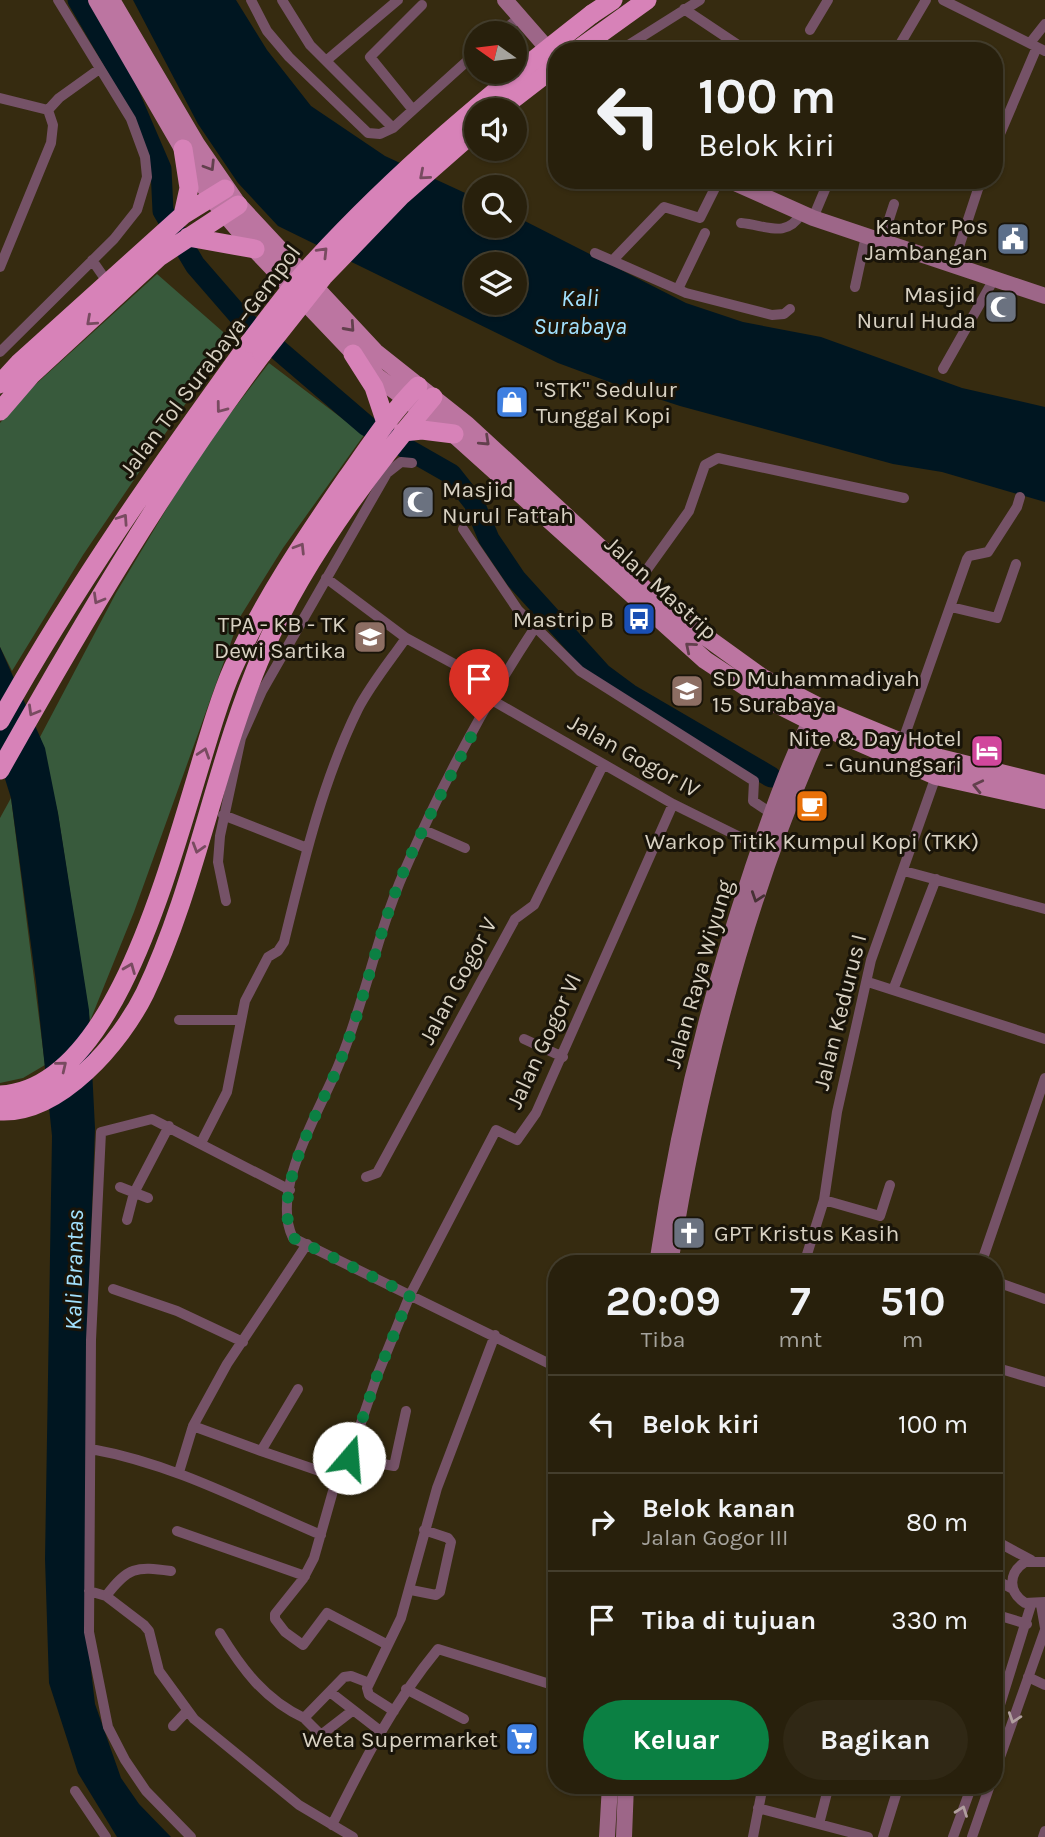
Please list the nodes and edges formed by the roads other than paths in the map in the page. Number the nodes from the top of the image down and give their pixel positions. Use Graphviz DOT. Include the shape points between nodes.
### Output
graph roads {
  1 [pos="58,0"];
  2 [pos="97,0"];
  3 [pos="111,0"];
  4 [pos="251,0"];
  5 [pos="296,0"];
  6 [pos="398,0"];
  7 [pos="505,0"];
  8 [pos="613,0"];
  9 [pos="647,0"];
  10 [pos="700,0"];
  11 [pos="828,0"];
  12 [pos="926,0"];
  13 [pos="943,0"];
  14 [pos="284,4"];
  15 [pos="422,5"];
  16 [pos="684,9"];
  17 [pos="519,18"];
  18 [pos="515,21"];
  19 [pos="1045,24"];
  20 [pos="810,30"];
  21 [pos="555,42"];
  22 [pos="588,42"];
  23 [pos="633,42"];
  24 [pos="732,42"];
  25 [pos="901,42"];
  26 [pos="1037,47"];
  27 [pos="548,48"];
  28 [pos="548,50"];
  29 [pos="327,60"];
  30 [pos="464,64"];
  31 [pos="98,70"];
  32 [pos="548,71"];
  33 [pos="0,98"];
  34 [pos="514,98"];
  35 [pos="48,110"];
  36 [pos="413,110"];
  37 [pos="1003,127"];
  38 [pos="393,128"];
  39 [pos="464,141"];
  40 [pos="183,149"];
  41 [pos="714,189"];
  42 [pos="748,189"];
  43 [pos="824,189"];
  44 [pos="978,189"];
  45 [pos="218,193"];
  46 [pos="894,204"];
  47 [pos="231,209"];
  48 [pos="807,216"];
  49 [pos="741,223"];
  50 [pos="183,228"];
  51 [pos="705,233"];
  52 [pos="874,239"];
  53 [pos="255,248"];
  54 [pos="595,253"];
  55 [pos="92,260"];
  56 [pos="613,260"];
  57 [pos="953,265"];
  58 [pos="0,267"];
  59 [pos="994,279"];
  60 [pos="855,288"];
  61 [pos="678,289"];
  62 [pos="113,290"];
  63 [pos="1045,296"];
  64 [pos="790,309"];
  65 [pos="256,348"];
  66 [pos="0,352"];
  67 [pos="353,354"];
  68 [pos="943,369"];
  69 [pos="0,384"];
  70 [pos="419,398"];
  71 [pos="0,411"];
  72 [pos="454,434"];
  73 [pos="389,435"];
  74 [pos="412,463"];
  75 [pos="1020,497"];
  76 [pos="904,498"];
  77 [pos="335,527"];
  78 [pos="463,529"];
  79 [pos="1016,564"];
  80 [pos="326,578"];
  81 [pos="638,582"];
  82 [pos="951,607"];
  83 [pos="534,629"];
  84 [pos="406,638"];
  85 [pos="495,686"];
  86 [pos="490,699"];
  87 [pos="820,717"];
  88 [pos="0,720"];
  89 [pos="902,743"];
  90 [pos="603,765"];
  91 [pos="0,770"];
  92 [pos="936,776"];
  93 [pos="1045,785"];
  94 [pos="1045,800"];
  95 [pos="673,804"];
  96 [pos="223,815"];
  97 [pos="778,816"];
  98 [pos="424,830"];
  99 [pos="760,847"];
  100 [pos="307,848"];
  101 [pos="465,848"];
  102 [pos="905,871"];
  103 [pos="936,879"];
  104 [pos="226,901"];
  105 [pos="1045,909"];
  106 [pos="868,982"];
  107 [pos="893,990"];
  108 [pos="179,1020"];
  109 [pos="241,1020"];
  110 [pos="524,1039"];
  111 [pos="1045,1039"];
  112 [pos="563,1057"];
  113 [pos="1045,1078"];
  114 [pos="15,1099"];
  115 [pos="0,1111"];
  116 [pos="169,1126"];
  117 [pos="201,1143"];
  118 [pos="366,1177"];
  119 [pos="890,1185"];
  120 [pos="120,1187"];
  121 [pos="290,1190"];
  122 [pos="134,1193"];
  123 [pos="676,1193"];
  124 [pos="148,1198"];
  125 [pos="824,1200"];
  126 [pos="127,1220"];
  127 [pos="307,1244"];
  128 [pos="659,1255"];
  129 [pos="671,1255"];
  130 [pos="807,1255"];
  131 [pos="984,1255"];
  132 [pos="1003,1284"];
  133 [pos="113,1289"];
  134 [pos="410,1295"];
  135 [pos="1045,1299"];
  136 [pos="495,1335"];
  137 [pos="243,1342"];
  138 [pos="548,1363"];
  139 [pos="1003,1370"];
  140 [pos="1045,1382"];
  141 [pos="298,1389"];
  142 [pos="406,1411"];
  143 [pos="193,1426"];
  144 [pos="91,1449"];
  145 [pos="261,1451"];
  146 [pos="349,1458"];
  147 [pos="179,1472"];
  148 [pos="337,1477"];
  149 [pos="424,1530"];
  150 [pos="177,1531"];
  151 [pos="321,1535"];
  152 [pos="1003,1545"];
  153 [pos="1031,1560"];
  154 [pos="1045,1562"];
  155 [pos="171,1570"];
  156 [pos="305,1576"];
  157 [pos="1003,1584"];
  158 [pos="1013,1589"];
  159 [pos="411,1590"];
  160 [pos="89,1591"];
  161 [pos="106,1596"];
  162 [pos="1041,1604"];
  163 [pos="1003,1616"];
  164 [pos="1027,1623"];
  165 [pos="1045,1629"];
  166 [pos="220,1633"];
  167 [pos="386,1644"];
  168 [pos="1028,1677"];
  169 [pos="369,1683"];
  170 [pos="548,1683"];
  171 [pos="1003,1684"];
  172 [pos="1045,1685"];
  173 [pos="406,1689"];
  174 [pos="330,1692"];
  175 [pos="394,1710"];
  176 [pos="187,1711"];
  177 [pos="352,1711"];
  178 [pos="304,1718"];
  179 [pos="464,1719"];
  180 [pos="173,1726"];
  181 [pos="379,1730"];
  182 [pos="1003,1748"];
  183 [pos="75,1791"];
  184 [pos="616,1794"];
  185 [pos="619,1794"];
  186 [pos="761,1794"];
  187 [pos="827,1794"];
  188 [pos="896,1794"];
  189 [pos="969,1794"];
  190 [pos="987,1794"];
  191 [pos="758,1808"];
  192 [pos="819,1824"];
  193 [pos="332,1825"];
  194 [pos="1045,1831"];
  195 [pos="107,1837"];
  196 [pos="191,1837"];
  197 [pos="354,1837"];
  198 [pos="607,1837"];
  199 [pos="624,1837"];
  200 [pos="753,1837"];
  201 [pos="868,1837"];
  202 [pos="883,1837"];
  203 [pos="953,1837"];
  204 [pos="972,1837"];
  205 [pos="1043,1837"];
  1 -- 31 [label="street"];
  2 -- 40 [label="main road"];
  3 -- 45 [label="main road, one-way"];
  4 -- 38 [label="street" via="274,40 359,128 380,134"];
  5 -- 14 [label="street"];
  6 -- 29 [label="street"];
  7 -- 17 [label="main road"];
  21 -- 8 [label="highway, Jalan Tol Surabaya–Gempol, one-way, bridge"];
  9 -- 22 [label="highway"];
  10 -- 16 [label="street"];
  11 -- 20 [label="street"];
  12 -- 25 [label="street"];
  13 -- 26 [label="street"];
  14 -- 29 [label="street" via="310,45"];
  15 -- 36 [label="street" via="370,57"];
  16 -- 23 [label="street"];
  16 -- 24 [label="street"];
  17 -- 18 [label="street"];
  17 -- 28 [label="main road"];
  19 -- 26 [label="street"];
  26 -- 37 [label="street"];
  65 -- 27 [label="highway, Jalan Tol Surabaya–Gempol, one-way, bridge" via="311,265 490,92"];
  29 -- 38 [label="street"];
  30 -- 36 [label="street"];
  31 -- 35 [label="street"];
  31 -- 55 [label="street" via="131,119 147,177 137,210"];
  32 -- 34 [label="highway"];
  33 -- 35 [label="street"];
  35 -- 58 [label="street" via="51,143"];
  36 -- 38 [label="street"];
  39 -- 65 [label="highway, Jalan Tol Surabaya–Gempol, one-way, bridge" via="402,195"];
  40 -- 45 [label="main road"];
  40 -- 50 [label="highway" via="189,188"];
  41 -- 56 [label="street" via="700,218 664,207"];
  42 -- 48 [label="main road"];
  43 -- 48 [label="street"];
  44 -- 57 [label="street"];
  45 -- 47 [label="main road"];
  45 -- 50 [label="highway"];
  46 -- 52 [label="street"];
  47 -- 50 [label="highway"];
  47 -- 53 [label="main road, Jalan Mastrip"];
  47 -- 70 [label="main road, Jalan Mastrip, one-way"];
  48 -- 49 [label="street" via="783,231"];
  48 -- 52 [label="main road"];
  50 -- 53 [label="highway"];
  50 -- 62 [label="highway"];
  51 -- 61 [label="street"];
  52 -- 57 [label="main road"];
  52 -- 60 [label="street"];
  53 -- 67 [label="main road, Jalan Mastrip"];
  54 -- 56 [label="street"];
  55 -- 62 [label="street"];
  55 -- 66 [label="street"];
  56 -- 61 [label="street"];
  57 -- 59 [label="main road"];
  59 -- 63 [label="main road"];
  59 -- 68 [label="street"];
  61 -- 64 [label="street" via="772,315"];
  62 -- 69 [label="highway" via="19,363"];
  62 -- 71 [label="highway, one-way"];
  88 -- 65 [label="highway, Jalan Tol Surabaya–Gempol, one-way" via="124,518"];
  65 -- 91 [label="highway, Jalan Tol Surabaya–Gempol, one-way" via="136,534"];
  67 -- 70 [label="main road, Jalan Mastrip"];
  67 -- 73 [label="highway" via="374,387"];
  70 -- 72 [label="main road, Jalan Mastrip"];
  70 -- 73 [label="highway"];
  70 -- 81 [label="main road, Jalan Mastrip, one-way" via="467,425"];
  72 -- 73 [label="highway" via="422,430"];
  87 -- 72 [label="main road, Jalan Mastrip, one-way" via="755,693 705,660"];
  73 -- 77 [label="highway"];
  74 -- 77 [label="street" via="401,462 387,473"];
  75 -- 82 [label="street" via="988,552 969,555"];
  76 -- 81 [label="street" via="718,458 710,460 689,511"];
  77 -- 80 [label="street"];
  114 -- 77 [label="highway, one-way" via="68,1061 98,1028 123,986 153,911 232,670 262,609"];
  77 -- 114 [label="highway, one-way" via="290,596 262,653 188,878 144,994 79,1079 61,1093"];
  78 -- 83 [label="street"];
  79 -- 82 [label="street" via="997,618"];
  80 -- 84 [label="street"];
  80 -- 96 [label="street" via="262,691 242,738"];
  81 -- 87 [label="main road, Jalan Mastrip" via="713,645"];
  82 -- 89 [label="street"];
  83 -- 85 [label="street"];
  83 -- 97 [label="street" via="587,677 754,781 753,801"];
  84 -- 85 [label="street"];
  84 -- 100 [label="street" via="346,735"];
  85 -- 86 [label="street"];
  86 -- 90 [label="street, Jalan Gogor IV"];
  86 -- 98 [label="street"];
  87 -- 89 [label="main road, Jalan Mastrip"];
  87 -- 92 [label="main road, Jalan Mastrip"];
  87 -- 97 [label="main road, Jalan Raya Wiyung"];
  89 -- 93 [label="main road, Jalan Mastrip"];
  90 -- 95 [label="street, Jalan Gogor IV"];
  90 -- 118 [label="street, Jalan Gogor V" via="534,905 515,919 384,1162 377,1173"];
  94 -- 92 [label="main road, Jalan Mastrip, one-way"];
  92 -- 102 [label="street, Jalan Kedurus I"];
  95 -- 99 [label="street, Jalan Gogor IV"];
  95 -- 112 [label="street, Jalan Gogor VI"];
  96 -- 100 [label="street"];
  96 -- 104 [label="street" via="218,862"];
  97 -- 99 [label="main road, Jalan Raya Wiyung"];
  97 -- 123 [label="main road, Jalan Raya Wiyung, one-way"];
  98 -- 101 [label="street"];
  98 -- 121 [label="street" via="403,874 340,1064 307,1128"];
  99 -- 123 [label="main road, Jalan Raya Wiyung" via="726,946"];
  100 -- 109 [label="street" via="284,942 257,975"];
  102 -- 103 [label="street"];
  102 -- 106 [label="street, Jalan Kedurus I" via="871,960"];
  103 -- 105 [label="street"];
  103 -- 107 [label="street"];
  106 -- 107 [label="street"];
  106 -- 125 [label="street, Jalan Kedurus I" via="837,1112"];
  107 -- 111 [label="street"];
  108 -- 109 [label="street"];
  109 -- 117 [label="street" via="227,1092"];
  110 -- 112 [label="street"];
  112 -- 134 [label="street, Jalan Gogor VI" via="519,1139 496,1130"];
  113 -- 131 [label="street"];
  114 -- 115 [label="highway"];
  116 -- 117 [label="street"];
  116 -- 122 [label="street"];
  116 -- 144 [label="street" via="148,1119 100,1132"];
  117 -- 121 [label="street"];
  119 -- 125 [label="street" via="882,1216"];
  120 -- 122 [label="street"];
  121 -- 127 [label="street" via="286,1224 293,1238"];
  122 -- 124 [label="street"];
  122 -- 126 [label="street"];
  123 -- 128 [label="main road, Jalan Raya Wiyung"];
  123 -- 129 [label="main road"];
  125 -- 130 [label="street, Jalan Kedurus I"];
  127 -- 134 [label="street"];
  127 -- 137 [label="street"];
  132 -- 135 [label="street"];
  133 -- 137 [label="street" via="177,1311"];
  134 -- 136 [label="street"];
  134 -- 146 [label="street"];
  136 -- 138 [label="street"];
  136 -- 149 [label="street"];
  137 -- 143 [label="street"];
  139 -- 140 [label="street"];
  141 -- 145 [label="street"];
  142 -- 146 [label="street" via="396,1464 391,1468"];
  143 -- 145 [label="street"];
  143 -- 147 [label="street"];
  144 -- 147 [label="street"];
  144 -- 160 [label="street"];
  145 -- 148 [label="street"];
  146 -- 148 [label="street"];
  147 -- 151 [label="street"];
  148 -- 151 [label="street"];
  149 -- 159 [label="street"];
  149 -- 159 [label="street" via="451,1542 440,1592"];
  150 -- 156 [label="street"];
  151 -- 156 [label="street"];
  152 -- 153 [label="street"];
  153 -- 154 [label="street"];
  153 -- 158 [label="street" via="1015,1570"];
  155 -- 161 [label="street" via="141,1567 121,1576"];
  156 -- 167 [label="street" via="275,1614 285,1632 304,1645 327,1613"];
  157 -- 158 [label="street"];
  158 -- 162 [label="street" via="1020,1600"];
  159 -- 167 [label="street"];
  160 -- 161 [label="street"];
  160 -- 196 [label="street" via="89,1632 108,1727 146,1791"];
  161 -- 176 [label="street" via="149,1631 159,1671"];
  162 -- 164 [label="street"];
  162 -- 165 [label="street"];
  163 -- 164 [label="street"];
  164 -- 171 [label="street"];
  165 -- 168 [label="street"];
  166 -- 178 [label="street" via="243,1671 267,1694"];
  167 -- 169 [label="street"];
  168 -- 172 [label="street"];
  168 -- 182 [label="street, one-way"];
  169 -- 174 [label="street" via="347,1676"];
  169 -- 175 [label="street" via="369,1695"];
  170 -- 173 [label="street" via="439,1648"];
  173 -- 175 [label="street"];
  173 -- 179 [label="street"];
  174 -- 177 [label="street"];
  174 -- 178 [label="street"];
  175 -- 181 [label="street"];
  176 -- 180 [label="street"];
  176 -- 193 [label="street" via="235,1755"];
  177 -- 178 [label="street" via="321,1735"];
  177 -- 181 [label="street"];
  181 -- 193 [label="street"];
  183 -- 195 [label="street"];
  184 -- 198 [label="main road"];
  185 -- 199 [label="main road"];
  186 -- 191 [label="street"];
  187 -- 192 [label="street"];
  188 -- 202 [label="street"];
  203 -- 189 [label="street, one-way"];
  190 -- 204 [label="street"];
  191 -- 192 [label="street"];
  191 -- 200 [label="street"];
  192 -- 201 [label="street"];
  193 -- 197 [label="street"];
  194 -- 205 [label="street"];
}
